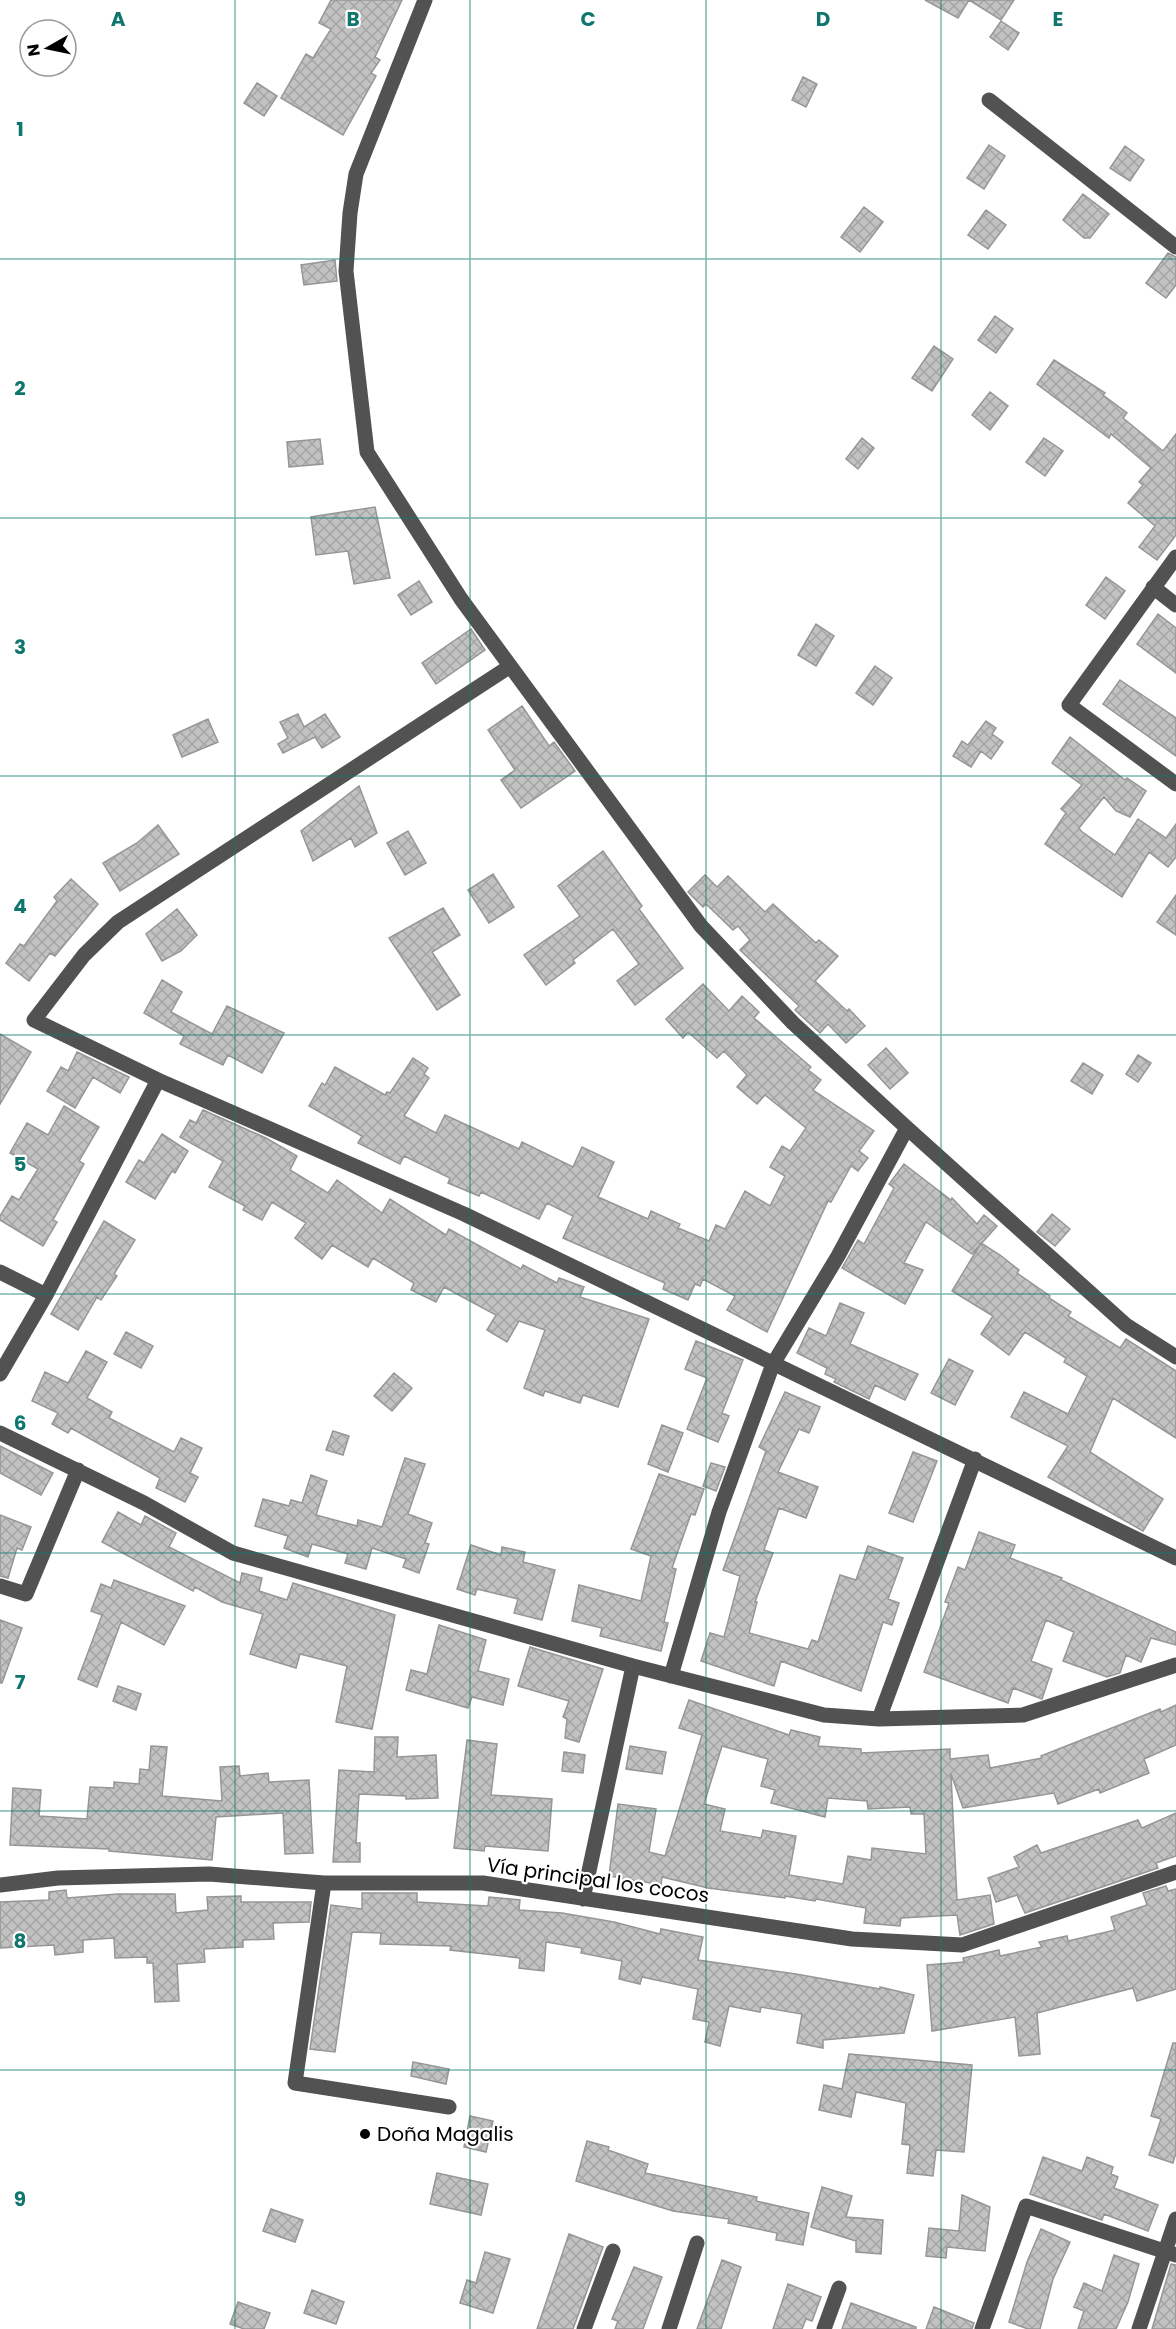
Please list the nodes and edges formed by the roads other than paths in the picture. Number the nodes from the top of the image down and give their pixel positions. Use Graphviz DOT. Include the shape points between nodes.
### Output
graph roads {
  1 [pos="425,0"];
  2 [pos="989,100"];
  3 [pos="1176,247"];
  4 [pos="1176,557"];
  5 [pos="1153,587"];
  6 [pos="1176,605"];
  7 [pos="509,667"];
  8 [pos="1176,784"];
  9 [pos="158,1080"];
  10 [pos="907,1128"];
  11 [pos="0,1272"];
  12 [pos="46,1295"];
  13 [pos="1176,1357"];
  14 [pos="773,1364"];
  15 [pos="0,1374"];
  16 [pos="0,1433"];
  17 [pos="975,1459"];
  18 [pos="78,1470"];
  19 [pos="1176,1558"];
  20 [pos="0,1586"];
  21 [pos="1176,1665"];
  22 [pos="633,1666"];
  23 [pos="671,1676"];
  24 [pos="879,1719"];
  25 [pos="1176,1872"];
  26 [pos="324,1883"];
  27 [pos="0,1885"];
  28 [pos="583,1899"];
  29 [pos="449,2107"];
  30 [pos="1176,2219"];
  31 [pos="697,2243"];
  32 [pos="613,2251"];
  33 [pos="1170,2253"];
  34 [pos="839,2288"];
  35 [pos="584,2329"];
  36 [pos="669,2329"];
  37 [pos="824,2329"];
  38 [pos="982,2329"];
  39 [pos="1138,2329"];
  1 -- 7 [label="street" via="356,174 350,213 346,272 367,452"];
  2 -- 3 [label="street"];
  4 -- 5 [label="street"];
  5 -- 6 [label="street"];
  5 -- 8 [label="street" via="1069,705"];
  7 -- 9 [label="street" via="118,922 84,955 34,1020"];
  7 -- 10 [label="street" via="701,926 793,1023"];
  9 -- 12 [label="street"];
  9 -- 14 [label="street" via="464,1214"];
  10 -- 13 [label="street" via="1126,1325"];
  10 -- 14 [label="street" via="838,1256"];
  11 -- 12 [label="street"];
  12 -- 15 [label="street"];
  14 -- 17 [label="street"];
  14 -- 23 [label="street" via="719,1512"];
  16 -- 18 [label="street"];
  17 -- 19 [label="street"];
  17 -- 24 [label="street"];
  18 -- 20 [label="street" via="26,1594"];
  18 -- 22 [label="street" via="233,1553"];
  21 -- 24 [label="street" via="1023,1715"];
  22 -- 23 [label="street"];
  22 -- 28 [label="street"];
  23 -- 24 [label="street" via="824,1715"];
  25 -- 28 [label="street, Vía principal los cocos" via="962,1945 852,1939"];
  26 -- 27 [label="street, Vía principal los cocos" via="208,1874 58,1878"];
  26 -- 28 [label="street, Vía principal los cocos" via="483,1883"];
  26 -- 29 [label="street" via="295,2083"];
  30 -- 33 [label="street"];
  31 -- 36 [label="street"];
  32 -- 35 [label="street"];
  33 -- 38 [label="street" via="1026,2206"];
  33 -- 39 [label="street"];
  34 -- 37 [label="street"];
}
